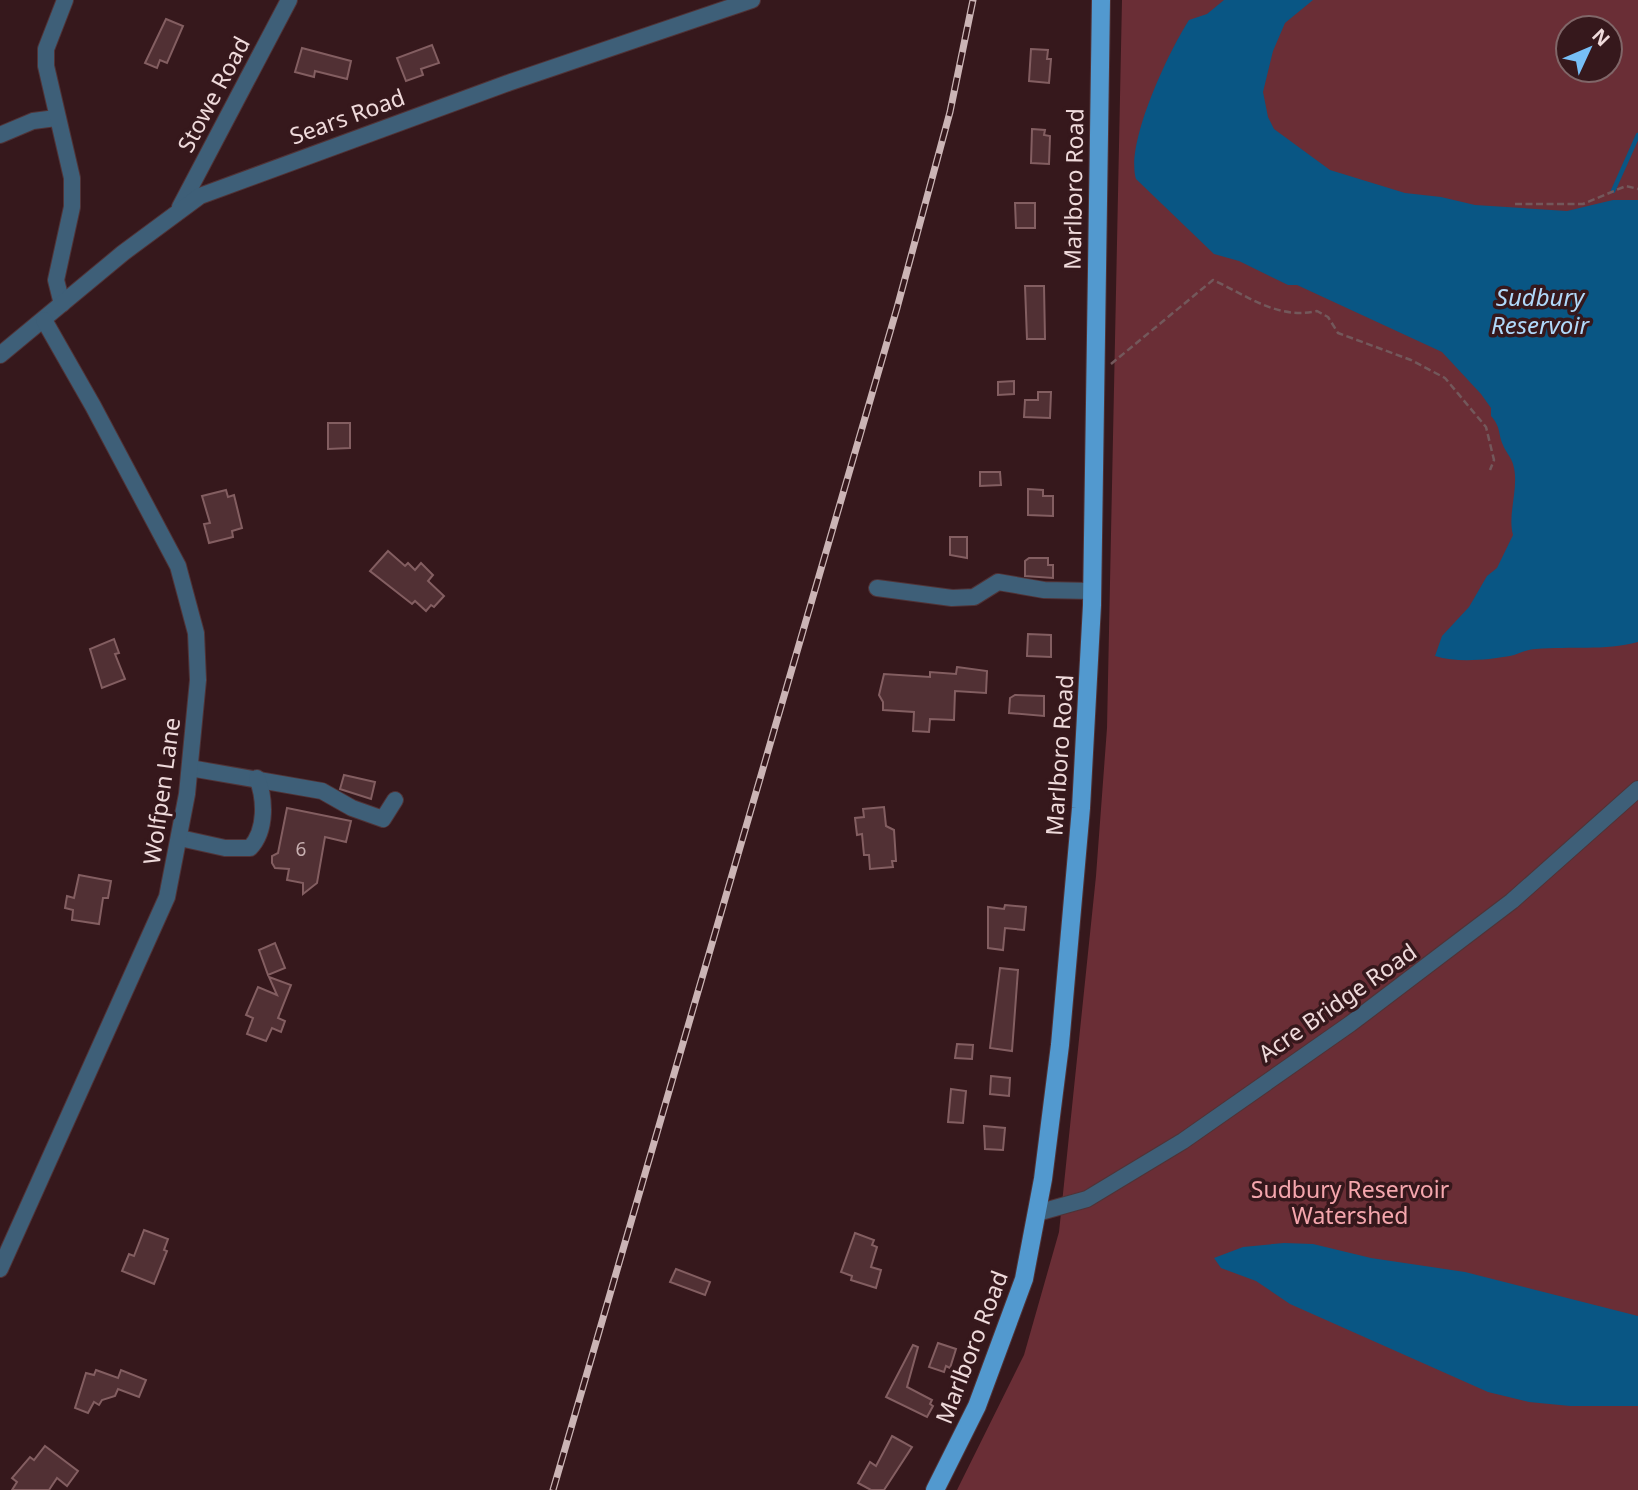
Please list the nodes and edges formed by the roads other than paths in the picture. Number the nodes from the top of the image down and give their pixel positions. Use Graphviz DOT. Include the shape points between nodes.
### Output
graph roads {
  1 [pos="65,0"];
  2 [pos="289,0"];
  3 [pos="751,0"];
  4 [pos="1101,0"];
  5 [pos="56,118"];
  6 [pos="0,135"];
  7 [pos="179,209"];
  8 [pos="62,304"];
  9 [pos="44,320"];
  10 [pos="0,355"];
  11 [pos="877,588"];
  12 [pos="1092,592"];
  13 [pos="190,768"];
  14 [pos="257,778"];
  15 [pos="1638,789"];
  16 [pos="395,800"];
  17 [pos="180,838"];
  18 [pos="1037,1213"];
  19 [pos="0,1269"];
  20 [pos="935,1490"];
  1 -- 5 [label="street" via="46,49"];
  2 -- 7 [label="street, Stowe Road"];
  3 -- 7 [label="street, Sears Road" via="274,167"];
  4 -- 12 [label="main road, Marlboro Road"];
  5 -- 6 [label="street" via="33,121"];
  5 -- 8 [label="street" via="68,152 73,191 56,280"];
  7 -- 8 [label="street, Sears Road"];
  8 -- 9 [label="street, Sears Road"];
  9 -- 10 [label="street, Sears Road"];
  9 -- 13 [label="street, Wolfpen Lane" via="168,545 186,588 198,656"];
  11 -- 12 [label="street" via="953,598 974,597 998,582"];
  12 -- 18 [label="main road, Marlboro Road" via="1064,1011"];
  13 -- 14 [label="street"];
  13 -- 17 [label="street, Wolfpen Lane"];
  14 -- 16 [label="street" via="323,790 352,808 383,819"];
  14 -- 17 [label="street" via="264,805 256,842 250,848 225,848"];
  15 -- 18 [label="street, Acre Bridge Road" via="1503,908 1350,1024 1125,1177 1087,1199"];
  17 -- 19 [label="street, Wolfpen Lane" via="167,897"];
  18 -- 20 [label="main road, Marlboro Road" via="1007,1333"];
}
